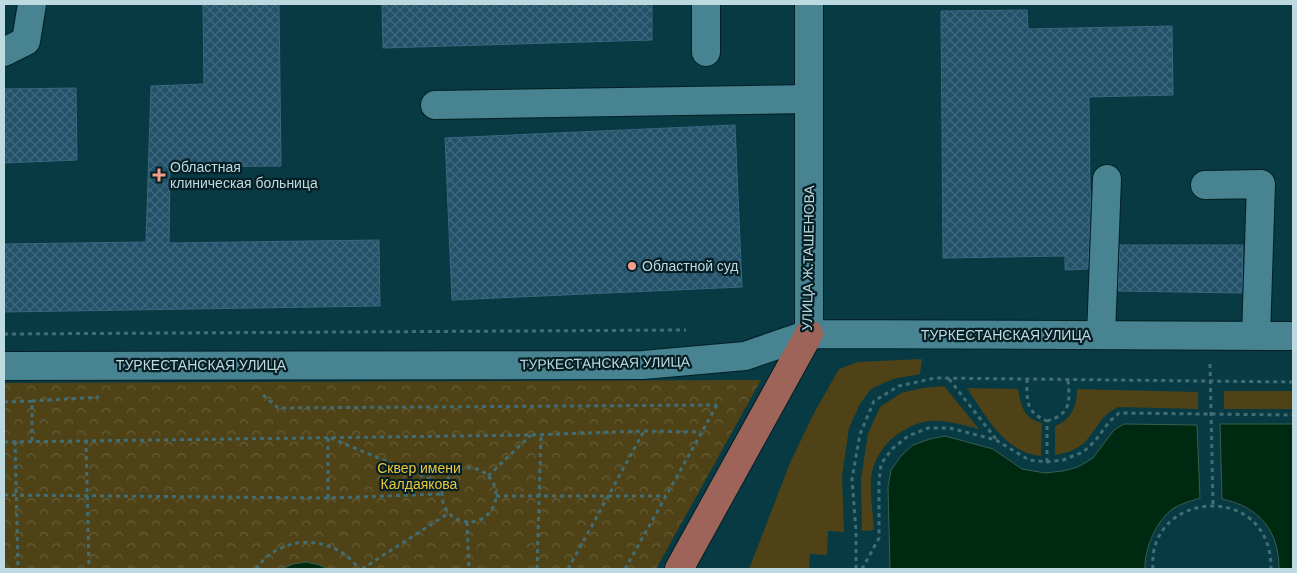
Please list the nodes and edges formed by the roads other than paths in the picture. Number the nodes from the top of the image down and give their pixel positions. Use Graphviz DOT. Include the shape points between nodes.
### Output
graph roads {
  1 [pos="32,4"];
  2 [pos="706,4"];
  3 [pos="810,4"];
  4 [pos="4,52"];
  5 [pos="706,52"];
  6 [pos="809,99"];
  7 [pos="435,105"];
  8 [pos="1107,179"];
  9 [pos="1205,185"];
  10 [pos="809,334"];
  11 [pos="1101,335"];
  12 [pos="1256,336"];
  13 [pos="1293,336"];
  14 [pos="4,366"];
  15 [pos="679,569"];
  1 -- 4 [label="street" via="26,41"];
  2 -- 5 [label="street"];
  3 -- 6 [label="street, УЛИЦА Ж.ТАШЕНОВА"];
  6 -- 7 [label="street"];
  6 -- 10 [label="street, УЛИЦА Ж.ТАШЕНОВА"];
  8 -- 11 [label="street"];
  9 -- 12 [label="street" via="1261,184"];
  10 -- 11 [label="street, ТУРКЕСТАНСКАЯ УЛИЦА"];
  10 -- 14 [label="street, ТУРКЕСТАНСКАЯ УЛИЦА" via="745,356 643,365"];
  10 -- 15 [label="main road, УЛИЦА Ж.ТАШЕНОВА"];
  11 -- 12 [label="street, ТУРКЕСТАНСКАЯ УЛИЦА"];
  12 -- 13 [label="street, ТУРКЕСТАНСКАЯ УЛИЦА"];
}
